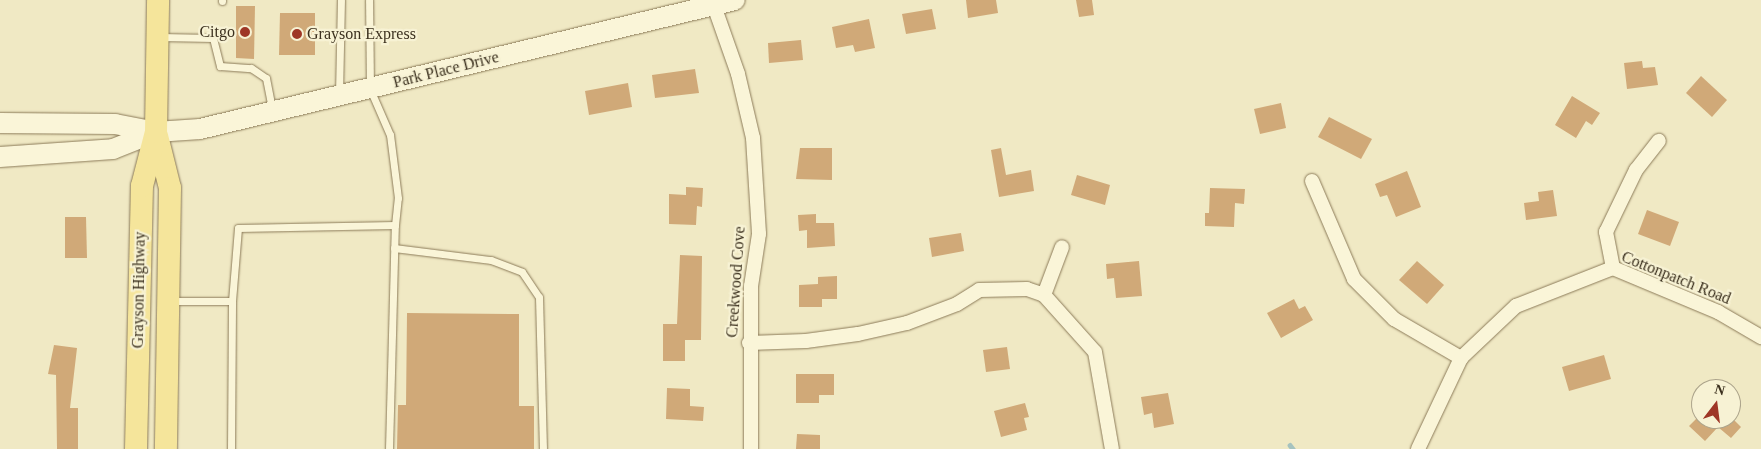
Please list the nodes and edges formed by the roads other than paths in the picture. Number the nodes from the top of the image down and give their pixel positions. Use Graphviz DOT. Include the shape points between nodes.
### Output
graph roads {
  1 [pos="158,0"];
  2 [pos="341,0"];
  3 [pos="369,0"];
  4 [pos="735,0"];
  5 [pos="712,3"];
  6 [pos="158,37"];
  7 [pos="370,89"];
  8 [pos="339,97"];
  9 [pos="273,112"];
  10 [pos="0,123"];
  11 [pos="156,132"];
  12 [pos="1658,141"];
  13 [pos="0,157"];
  14 [pos="1312,181"];
  15 [pos="395,225"];
  16 [pos="1062,247"];
  17 [pos="394,248"];
  18 [pos="1613,268"];
  19 [pos="1044,295"];
  20 [pos="167,301"];
  21 [pos="232,301"];
  22 [pos="1761,337"];
  23 [pos="749,342"];
  24 [pos="1462,358"];
  25 [pos="136,449"];
  26 [pos="166,449"];
  27 [pos="231,449"];
  28 [pos="389,449"];
  29 [pos="543,449"];
  30 [pos="751,449"];
  31 [pos="1112,449"];
  32 [pos="1418,449"];
  1 -- 6 [label="main road, Grayson Highway"];
  2 -- 8 [label="lane"];
  3 -- 7 [label="lane"];
  4 -- 5 [label="street, Park Place Drive"];
  5 -- 7 [label="street, Park Place Drive"];
  5 -- 23 [label="street, Creekwood Cove" via="738,74 754,138 760,234 751,286"];
  6 -- 9 [label="lane" via="213,38 220,66 251,68 266,78"];
  6 -- 11 [label="main road, Grayson Highway"];
  7 -- 8 [label="street, Park Place Drive"];
  7 -- 15 [label="lane" via="390,135 398,198"];
  8 -- 9 [label="street, Park Place Drive"];
  9 -- 11 [label="street, Park Place Drive" via="200,129"];
  10 -- 11 [label="street" via="115,124"];
  11 -- 13 [label="street" via="113,149"];
  11 -- 20 [label="main road, Grayson Highway" via="170,188"];
  11 -- 25 [label="main road, Grayson Highway" via="142,186"];
  12 -- 18 [label="street" via="1636,170 1606,232"];
  14 -- 24 [label="street" via="1354,279 1394,319"];
  15 -- 17 [label="lane"];
  15 -- 21 [label="lane" via="238,228"];
  16 -- 19 [label="street"];
  17 -- 28 [label="lane"];
  17 -- 29 [label="lane" via="491,260 522,272 539,296"];
  18 -- 22 [label="street, Cottonpatch Road" via="1718,312"];
  18 -- 24 [label="street, Cottonpatch Road" via="1516,306"];
  19 -- 23 [label="street" via="1027,289 980,290 957,304 858,334 806,341"];
  19 -- 31 [label="street" via="1095,352"];
  20 -- 21 [label="lane"];
  20 -- 26 [label="main road, Grayson Highway"];
  21 -- 27 [label="lane"];
  23 -- 30 [label="street, Creekwood Cove"];
  24 -- 32 [label="street, Cottonpatch Road"];
}
